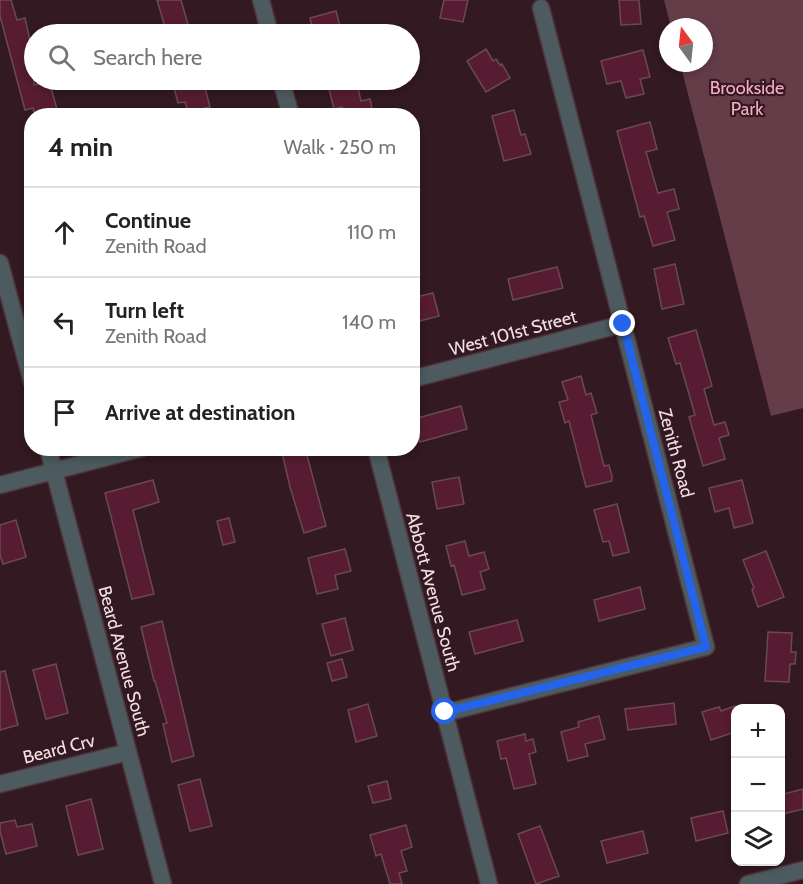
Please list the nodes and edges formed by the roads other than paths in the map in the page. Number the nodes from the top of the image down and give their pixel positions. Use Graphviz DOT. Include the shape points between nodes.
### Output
graph roads {
  1 [pos="261,0"];
  2 [pos="541,8"];
  3 [pos="267,24"];
  4 [pos="284,90"];
  5 [pos="289,108"];
  6 [pos="0,264"];
  7 [pos="623,324"];
  8 [pos="24,352"];
  9 [pos="420,377"];
  10 [pos="50,456"];
  11 [pos="111,456"];
  12 [pos="377,456"];
  13 [pos="54,471"];
  14 [pos="0,485"];
  15 [pos="445,712"];
  16 [pos="128,752"];
  17 [pos="0,784"];
  18 [pos="795,876"];
  19 [pos="163,884"];
  20 [pos="489,884"];
  21 [pos="748,884"];
  1 -- 3 [label="street"];
  2 -- 7 [label="street, Zenith Road"];
  4 -- 5 [label="street"];
  6 -- 8 [label="street"];
  7 -- 9 [label="street, West 101st Street"];
  7 -- 15 [label="street, Zenith Road" via="706,647"];
  10 -- 13 [label="street, Beard Avenue South"];
  11 -- 13 [label="street"];
  12 -- 15 [label="street, Abbott Avenue South"];
  13 -- 14 [label="street"];
  13 -- 16 [label="street, Beard Avenue South"];
  15 -- 20 [label="street, Abbott Avenue South"];
  16 -- 17 [label="street, Beard Crv"];
  16 -- 19 [label="street, Beard Avenue South"];
  18 -- 21 [label="street"];
}
